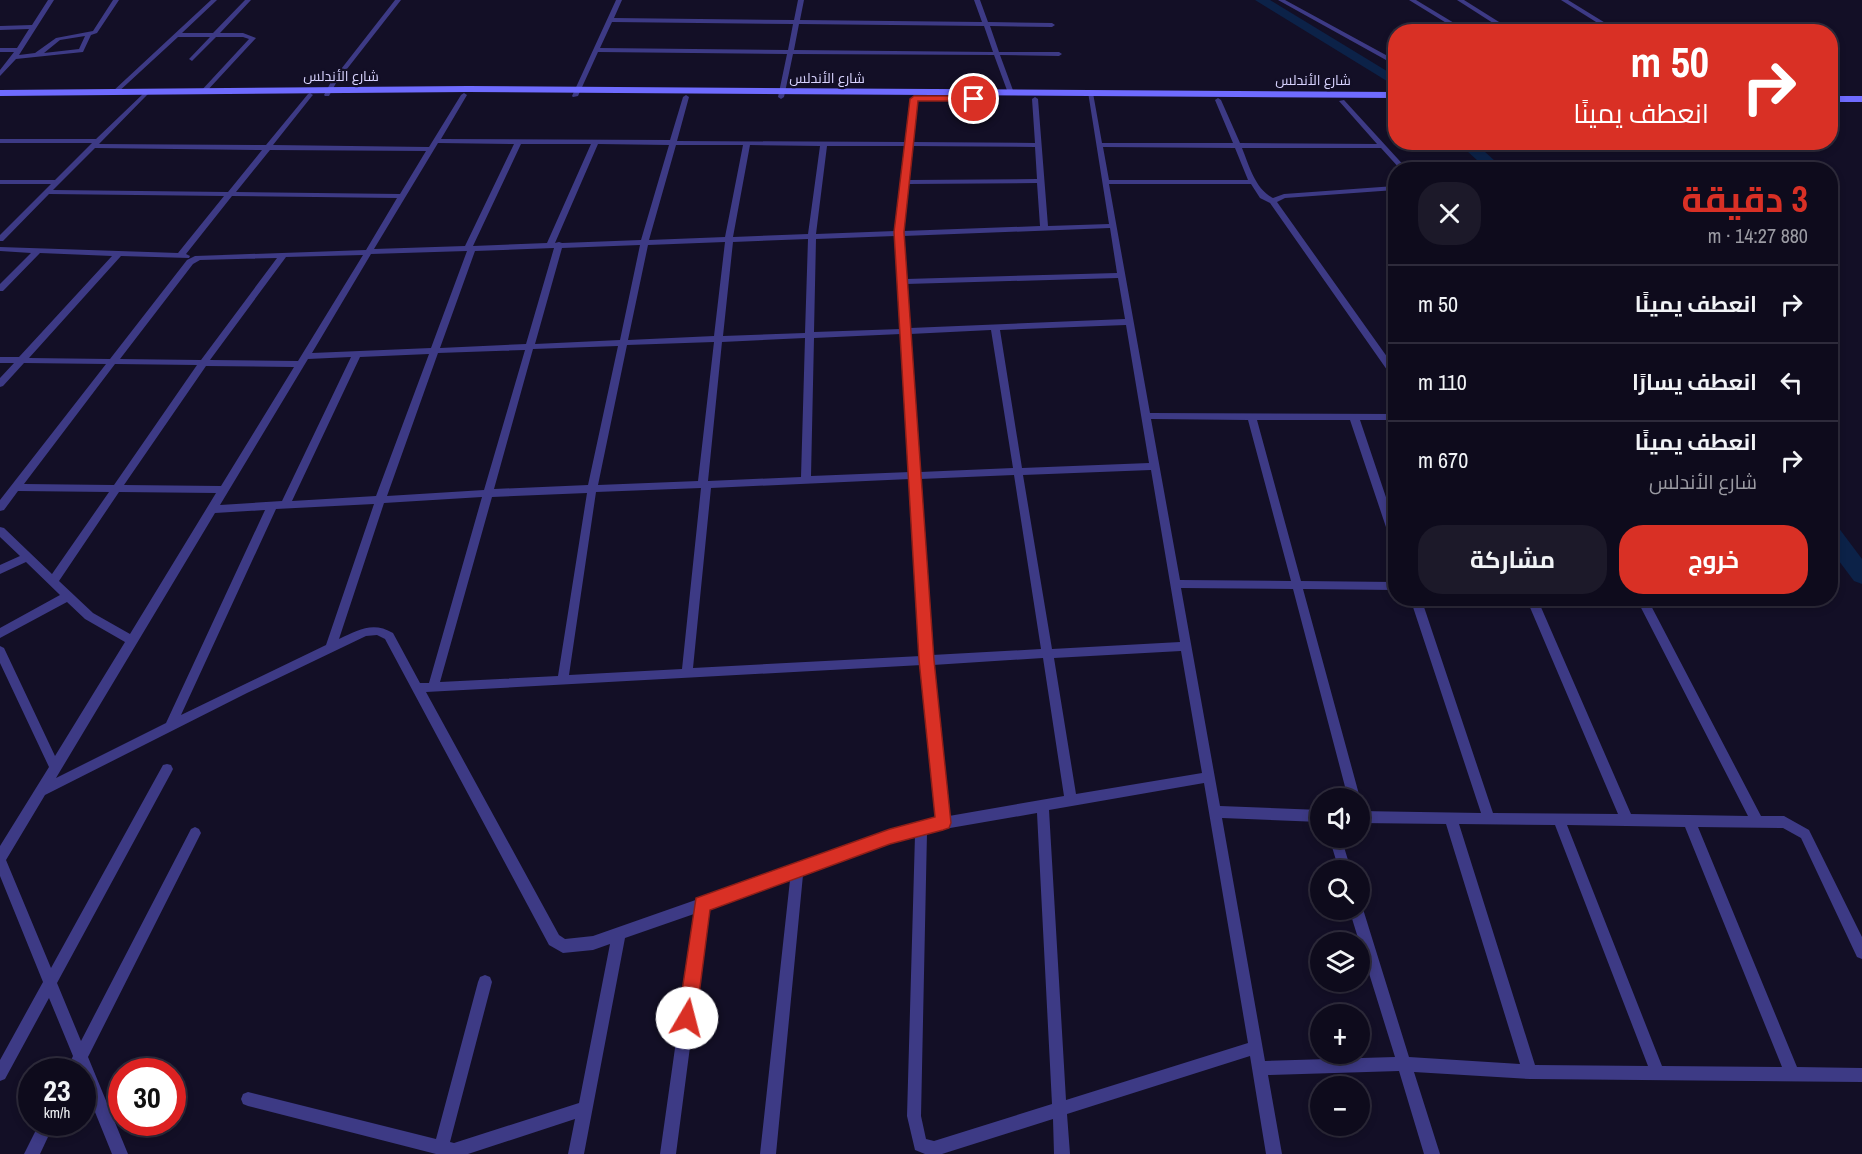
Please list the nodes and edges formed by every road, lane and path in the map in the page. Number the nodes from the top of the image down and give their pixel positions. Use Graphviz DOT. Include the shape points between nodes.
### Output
graph roads {
  1 [pos="51,0"];
  2 [pos="116,0"];
  3 [pos="214,0"];
  4 [pos="248,0"];
  5 [pos="398,0"];
  6 [pos="619,0"];
  7 [pos="801,0"];
  8 [pos="977,0"];
  9 [pos="1281,0"];
  10 [pos="1412,0"];
  11 [pos="1460,0"];
  12 [pos="1564,0"];
  13 [pos="610,20"];
  14 [pos="797,22"];
  15 [pos="986,24"];
  16 [pos="1452,24"];
  17 [pos="1499,24"];
  18 [pos="1604,24"];
  19 [pos="1052,25"];
  20 [pos="32,27"];
  21 [pos="0,28"];
  22 [pos="89,33"];
  23 [pos="177,35"];
  24 [pos="216,35"];
  25 [pos="0,50"];
  26 [pos="597,50"];
  27 [pos="791,51"];
  28 [pos="16,53"];
  29 [pos="997,53"];
  30 [pos="1059,54"];
  31 [pos="37,55"];
  32 [pos="192,59"];
  33 [pos="1388,59"];
  34 [pos="0,74"];
  35 [pos="203,92"];
  36 [pos="260,92"];
  37 [pos="328,92"];
  38 [pos="0,93"];
  39 [pos="114,93"];
  40 [pos="577,93"];
  41 [pos="1011,93"];
  42 [pos="145,94"];
  43 [pos="781,94"];
  44 [pos="310,95"];
  45 [pos="464,95"];
  46 [pos="1388,95"];
  47 [pos="1090,96"];
  48 [pos="686,97"];
  49 [pos="914,99"];
  50 [pos="1035,99"];
  51 [pos="1838,99"];
  52 [pos="1862,99"];
  53 [pos="1218,100"];
  54 [pos="1342,101"];
  55 [pos="1388,102"];
  56 [pos="1838,105"];
  57 [pos="1862,106"];
  58 [pos="0,141"];
  59 [pos="518,142"];
  60 [pos="595,142"];
  61 [pos="673,143"];
  62 [pos="95,144"];
  63 [pos="747,144"];
  64 [pos="824,144"];
  65 [pos="910,144"];
  66 [pos="433,145"];
  67 [pos="1038,145"];
  68 [pos="1099,145"];
  69 [pos="1238,146"];
  70 [pos="1384,146"];
  71 [pos="267,148"];
  72 [pos="1398,162"];
  73 [pos="1041,181"];
  74 [pos="0,182"];
  75 [pos="56,182"];
  76 [pos="905,182"];
  77 [pos="1105,182"];
  78 [pos="1253,182"];
  79 [pos="1388,189"];
  80 [pos="46,192"];
  81 [pos="230,194"];
  82 [pos="403,196"];
  83 [pos="1273,201"];
  84 [pos="1113,226"];
  85 [pos="1044,228"];
  86 [pos="899,232"];
  87 [pos="812,235"];
  88 [pos="729,238"];
  89 [pos="0,239"];
  90 [pos="645,241"];
  91 [pos="555,244"];
  92 [pos="470,248"];
  93 [pos="0,249"];
  94 [pos="38,250"];
  95 [pos="369,252"];
  96 [pos="119,253"];
  97 [pos="284,254"];
  98 [pos="180,256"];
  99 [pos="204,257"];
  100 [pos="1121,275"];
  101 [pos="902,282"];
  102 [pos="0,289"];
  103 [pos="1129,322"];
  104 [pos="995,328"];
  105 [pos="904,332"];
  106 [pos="811,335"];
  107 [pos="719,339"];
  108 [pos="623,342"];
  109 [pos="531,346"];
  110 [pos="434,351"];
  111 [pos="357,354"];
  112 [pos="0,360"];
  113 [pos="21,360"];
  114 [pos="303,360"];
  115 [pos="112,362"];
  116 [pos="203,363"];
  117 [pos="1388,365"];
  118 [pos="0,384"];
  119 [pos="1146,416"];
  120 [pos="1252,417"];
  121 [pos="1354,417"];
  122 [pos="1388,417"];
  123 [pos="1155,466"];
  124 [pos="1017,471"];
  125 [pos="914,476"];
  126 [pos="806,480"];
  127 [pos="705,484"];
  128 [pos="14,488"];
  129 [pos="117,488"];
  130 [pos="0,489"];
  131 [pos="592,489"];
  132 [pos="225,490"];
  133 [pos="488,494"];
  134 [pos="380,500"];
  135 [pos="285,505"];
  136 [pos="272,506"];
  137 [pos="0,507"];
  138 [pos="213,509"];
  139 [pos="1388,518"];
  140 [pos="0,531"];
  141 [pos="27,557"];
  142 [pos="0,570"];
  143 [pos="52,582"];
  144 [pos="1175,584"];
  145 [pos="1297,585"];
  146 [pos="1388,586"];
  147 [pos="68,596"];
  148 [pos="1418,606"];
  149 [pos="1534,606"];
  150 [pos="1645,606"];
  151 [pos="0,633"];
  152 [pos="132,641"];
  153 [pos="1186,646"];
  154 [pos="330,649"];
  155 [pos="0,651"];
  156 [pos="1048,653"];
  157 [pos="927,660"];
  158 [pos="687,673"];
  159 [pos="563,680"];
  160 [pos="418,688"];
  161 [pos="433,688"];
  162 [pos="170,727"];
  163 [pos="55,768"];
  164 [pos="167,769"];
  165 [pos="1209,777"];
  166 [pos="1351,788"];
  167 [pos="41,791"];
  168 [pos="1071,800"];
  169 [pos="1043,805"];
  170 [pos="1215,812"];
  171 [pos="1310,816"];
  172 [pos="1370,817"];
  173 [pos="1451,819"];
  174 [pos="1489,819"];
  175 [pos="1559,820"];
  176 [pos="1628,820"];
  177 [pos="1689,821"];
  178 [pos="1757,821"];
  179 [pos="943,823"];
  180 [pos="921,827"];
  181 [pos="195,833"];
  182 [pos="0,859"];
  183 [pos="797,870"];
  184 [pos="702,904"];
  185 [pos="1359,920"];
  186 [pos="619,934"];
  187 [pos="1862,952"];
  188 [pos="50,982"];
  189 [pos="485,982"];
  190 [pos="1254,1048"];
  191 [pos="80,1057"];
  192 [pos="1402,1064"];
  193 [pos="1259,1068"];
  194 [pos="1530,1072"];
  195 [pos="0,1074"];
  196 [pos="1658,1074"];
  197 [pos="1793,1075"];
  198 [pos="1862,1076"];
  199 [pos="248,1099"];
  200 [pos="584,1109"];
  201 [pos="1059,1109"];
  202 [pos="41,1136"];
  203 [pos="441,1148"];
  204 [pos="928,1152"];
  205 [pos="32,1154"];
  206 [pos="120,1154"];
  207 [pos="576,1154"];
  208 [pos="668,1154"];
  209 [pos="768,1154"];
  210 [pos="1062,1154"];
  211 [pos="1274,1154"];
  212 [pos="1432,1154"];
  1 -- 20 [label="street"];
  2 -- 22 [label="street" via="98,30"];
  3 -- 23 [label="street"];
  4 -- 24 [label="street"];
  5 -- 37 [label="street"];
  6 -- 13 [label="street"];
  7 -- 14 [label="street"];
  8 -- 15 [label="street"];
  9 -- 33 [label="street"];
  10 -- 16 [label="street"];
  11 -- 17 [label="street"];
  12 -- 18 [label="street"];
  13 -- 14 [label="street"];
  13 -- 26 [label="street"];
  14 -- 15 [label="street"];
  14 -- 27 [label="street"];
  15 -- 19 [label="street"];
  15 -- 29 [label="street"];
  20 -- 21 [label="street"];
  20 -- 28 [label="street"];
  22 -- 31 [label="street" via="58,39"];
  22 -- 31 [label="street" via="81,51"];
  23 -- 24 [label="street"];
  23 -- 39 [label="street"];
  24 -- 32 [label="street"];
  24 -- 35 [label="street" via="253,38"];
  25 -- 28 [label="street"];
  26 -- 27 [label="street"];
  26 -- 40 [label="street"];
  27 -- 29 [label="street"];
  27 -- 43 [label="street"];
  28 -- 31 [label="street"];
  28 -- 34 [label="street"];
  29 -- 30 [label="street"];
  29 -- 41 [label="street"];
  35 -- 36 [label="main road, شارع الأندلس"];
  35 -- 42 [label="main road, شارع الأندلس"];
  36 -- 37 [label="main road, شارع الأندلس"];
  36 -- 44 [label="main road, شارع الأندلس"];
  37 -- 40 [label="main road, شارع الأندلس"];
  37 -- 44 [label="main road, شارع الأندلس"];
  37 -- 45 [label="main road, شارع الأندلس"];
  38 -- 39 [label="main road, شارع الأندلس"];
  39 -- 42 [label="main road, شارع الأندلس"];
  40 -- 43 [label="main road, شارع الأندلس"];
  40 -- 45 [label="main road, شارع الأندلس"];
  40 -- 48 [label="main road, شارع الأندلس"];
  41 -- 43 [label="main road, شارع الأندلس"];
  41 -- 47 [label="main road, شارع الأندلس"];
  42 -- 62 [label="street"];
  43 -- 48 [label="main road, شارع الأندلس"];
  43 -- 49 [label="main road, شارع الأندلس"];
  44 -- 71 [label="street"];
  45 -- 66 [label="street"];
  46 -- 47 [label="main road, شارع الأندلس"];
  47 -- 50 [label="main road, شارع الأندلس"];
  47 -- 53 [label="main road, شارع الأندلس"];
  47 -- 68 [label="street"];
  48 -- 61 [label="street"];
  49 -- 50 [label="main road, شارع الأندلس"];
  49 -- 65 [label="street"];
  50 -- 67 [label="street"];
  51 -- 52 [label="main road"];
  53 -- 54 [label="main road, شارع الأندلس"];
  53 -- 69 [label="street"];
  54 -- 55 [label="main road, شارع الأندلس"];
  54 -- 70 [label="street"];
  56 -- 57 [label="main road"];
  58 -- 62 [label="street"];
  59 -- 60 [label="street"];
  59 -- 66 [label="street"];
  59 -- 92 [label="street"];
  60 -- 61 [label="street"];
  60 -- 91 [label="street"];
  61 -- 63 [label="street"];
  61 -- 90 [label="street"];
  62 -- 71 [label="street"];
  62 -- 75 [label="street"];
  63 -- 64 [label="street"];
  63 -- 88 [label="street"];
  64 -- 65 [label="street"];
  64 -- 87 [label="street"];
  65 -- 67 [label="street"];
  65 -- 76 [label="street"];
  66 -- 71 [label="street"];
  66 -- 82 [label="street"];
  67 -- 73 [label="street"];
  68 -- 69 [label="street"];
  68 -- 77 [label="street"];
  69 -- 70 [label="street"];
  69 -- 78 [label="street"];
  70 -- 72 [label="street"];
  71 -- 81 [label="street"];
  73 -- 76 [label="street"];
  73 -- 85 [label="street"];
  74 -- 75 [label="street"];
  75 -- 80 [label="street"];
  76 -- 86 [label="street"];
  77 -- 78 [label="street"];
  77 -- 84 [label="street"];
  78 -- 83 [label="street" via="1263,196"];
  79 -- 83 [label="street" via="1284,196"];
  80 -- 81 [label="street"];
  80 -- 89 [label="street"];
  81 -- 82 [label="street"];
  81 -- 98 [label="street"];
  82 -- 95 [label="street"];
  83 -- 117 [label="street"];
  84 -- 85 [label="street"];
  84 -- 100 [label="street"];
  85 -- 86 [label="street"];
  86 -- 87 [label="street"];
  86 -- 101 [label="street"];
  87 -- 88 [label="street"];
  87 -- 106 [label="street"];
  88 -- 90 [label="street"];
  88 -- 107 [label="street"];
  90 -- 91 [label="street"];
  90 -- 108 [label="street"];
  91 -- 92 [label="street"];
  91 -- 109 [label="street"];
  92 -- 95 [label="street"];
  92 -- 110 [label="street"];
  93 -- 94 [label="street"];
  94 -- 96 [label="street"];
  94 -- 102 [label="street"];
  95 -- 97 [label="street"];
  95 -- 114 [label="street"];
  96 -- 98 [label="street"];
  96 -- 113 [label="street"];
  97 -- 99 [label="street"];
  97 -- 116 [label="street"];
  98 -- 99 [label="street"];
  99 -- 115 [label="street" via="190,262"];
  100 -- 101 [label="street"];
  100 -- 103 [label="street"];
  101 -- 105 [label="street"];
  103 -- 104 [label="street"];
  103 -- 119 [label="street"];
  104 -- 105 [label="street"];
  104 -- 124 [label="street"];
  105 -- 106 [label="street"];
  105 -- 125 [label="street"];
  106 -- 107 [label="street"];
  106 -- 126 [label="street"];
  107 -- 108 [label="street"];
  107 -- 127 [label="street"];
  108 -- 109 [label="street"];
  108 -- 131 [label="street"];
  109 -- 110 [label="street"];
  109 -- 133 [label="street"];
  110 -- 111 [label="street"];
  110 -- 134 [label="street"];
  111 -- 114 [label="street"];
  111 -- 135 [label="street"];
  112 -- 113 [label="street"];
  113 -- 115 [label="street"];
  113 -- 118 [label="street"];
  114 -- 116 [label="street"];
  114 -- 132 [label="street"];
  115 -- 116 [label="street"];
  115 -- 128 [label="street"];
  116 -- 129 [label="street"];
  119 -- 120 [label="street"];
  119 -- 123 [label="street"];
  120 -- 121 [label="street"];
  120 -- 145 [label="street"];
  121 -- 122 [label="street"];
  121 -- 139 [label="street"];
  123 -- 124 [label="street"];
  123 -- 144 [label="street"];
  124 -- 125 [label="street"];
  124 -- 156 [label="street"];
  125 -- 126 [label="street"];
  125 -- 157 [label="street"];
  126 -- 127 [label="street"];
  127 -- 131 [label="street"];
  127 -- 158 [label="street"];
  128 -- 129 [label="street"];
  128 -- 130 [label="street"];
  128 -- 137 [label="street"];
  129 -- 132 [label="street"];
  129 -- 143 [label="street"];
  131 -- 133 [label="street"];
  131 -- 159 [label="street"];
  132 -- 138 [label="street"];
  133 -- 134 [label="street"];
  133 -- 161 [label="street"];
  134 -- 135 [label="street"];
  134 -- 154 [label="street"];
  135 -- 136 [label="street"];
  136 -- 138 [label="street"];
  136 -- 162 [label="street"];
  138 -- 152 [label="street"];
  140 -- 141 [label="street"];
  141 -- 142 [label="street"];
  141 -- 143 [label="street"];
  143 -- 147 [label="street"];
  144 -- 145 [label="street"];
  144 -- 153 [label="street"];
  145 -- 146 [label="street"];
  145 -- 166 [label="street"];
  147 -- 151 [label="street"];
  147 -- 152 [label="street" via="89,616"];
  148 -- 174 [label="street"];
  149 -- 176 [label="street"];
  150 -- 178 [label="street"];
  152 -- 163 [label="street"];
  153 -- 156 [label="street"];
  153 -- 165 [label="street"];
  154 -- 160 [label="street" via="364,632 382,631 389,636"];
  154 -- 162 [label="street"];
  155 -- 163 [label="street"];
  156 -- 157 [label="street"];
  156 -- 168 [label="street"];
  157 -- 158 [label="street"];
  157 -- 179 [label="street"];
  158 -- 159 [label="street"];
  159 -- 161 [label="street"];
  160 -- 161 [label="street"];
  160 -- 186 [label="street" via="554,940 572,946"];
  162 -- 167 [label="street"];
  163 -- 167 [label="street"];
  164 -- 188 [label="street"];
  165 -- 168 [label="street"];
  165 -- 170 [label="street"];
  167 -- 182 [label="street"];
  168 -- 169 [label="street"];
  169 -- 179 [label="street"];
  169 -- 201 [label="street"];
  170 -- 171 [label="street"];
  170 -- 190 [label="street"];
  172 -- 173 [label="street"];
  173 -- 174 [label="street"];
  173 -- 194 [label="street"];
  174 -- 175 [label="street"];
  175 -- 176 [label="street"];
  175 -- 196 [label="street"];
  176 -- 177 [label="street"];
  177 -- 178 [label="street"];
  177 -- 197 [label="street"];
  178 -- 187 [label="street" via="1784,822 1805,834"];
  179 -- 180 [label="street"];
  180 -- 183 [label="street"];
  180 -- 204 [label="street" via="914,1116 920,1145"];
  181 -- 191 [label="street"];
  182 -- 188 [label="street"];
  183 -- 184 [label="street"];
  183 -- 209 [label="street"];
  184 -- 186 [label="street"];
  184 -- 208 [label="street"];
  185 -- 192 [label="street"];
  186 -- 200 [label="street"];
  188 -- 191 [label="street"];
  188 -- 195 [label="street"];
  189 -- 203 [label="street"];
  190 -- 193 [label="street"];
  190 -- 201 [label="street"];
  191 -- 206 [label="street"];
  192 -- 193 [label="street"];
  192 -- 194 [label="street"];
  192 -- 212 [label="street"];
  193 -- 211 [label="street"];
  194 -- 196 [label="street"];
  196 -- 197 [label="street"];
  197 -- 198 [label="street"];
  199 -- 203 [label="street"];
  200 -- 203 [label="street" via="454,1151"];
  200 -- 207 [label="street"];
  201 -- 204 [label="street"];
  201 -- 210 [label="street"];
  202 -- 205 [label="street"];
}
